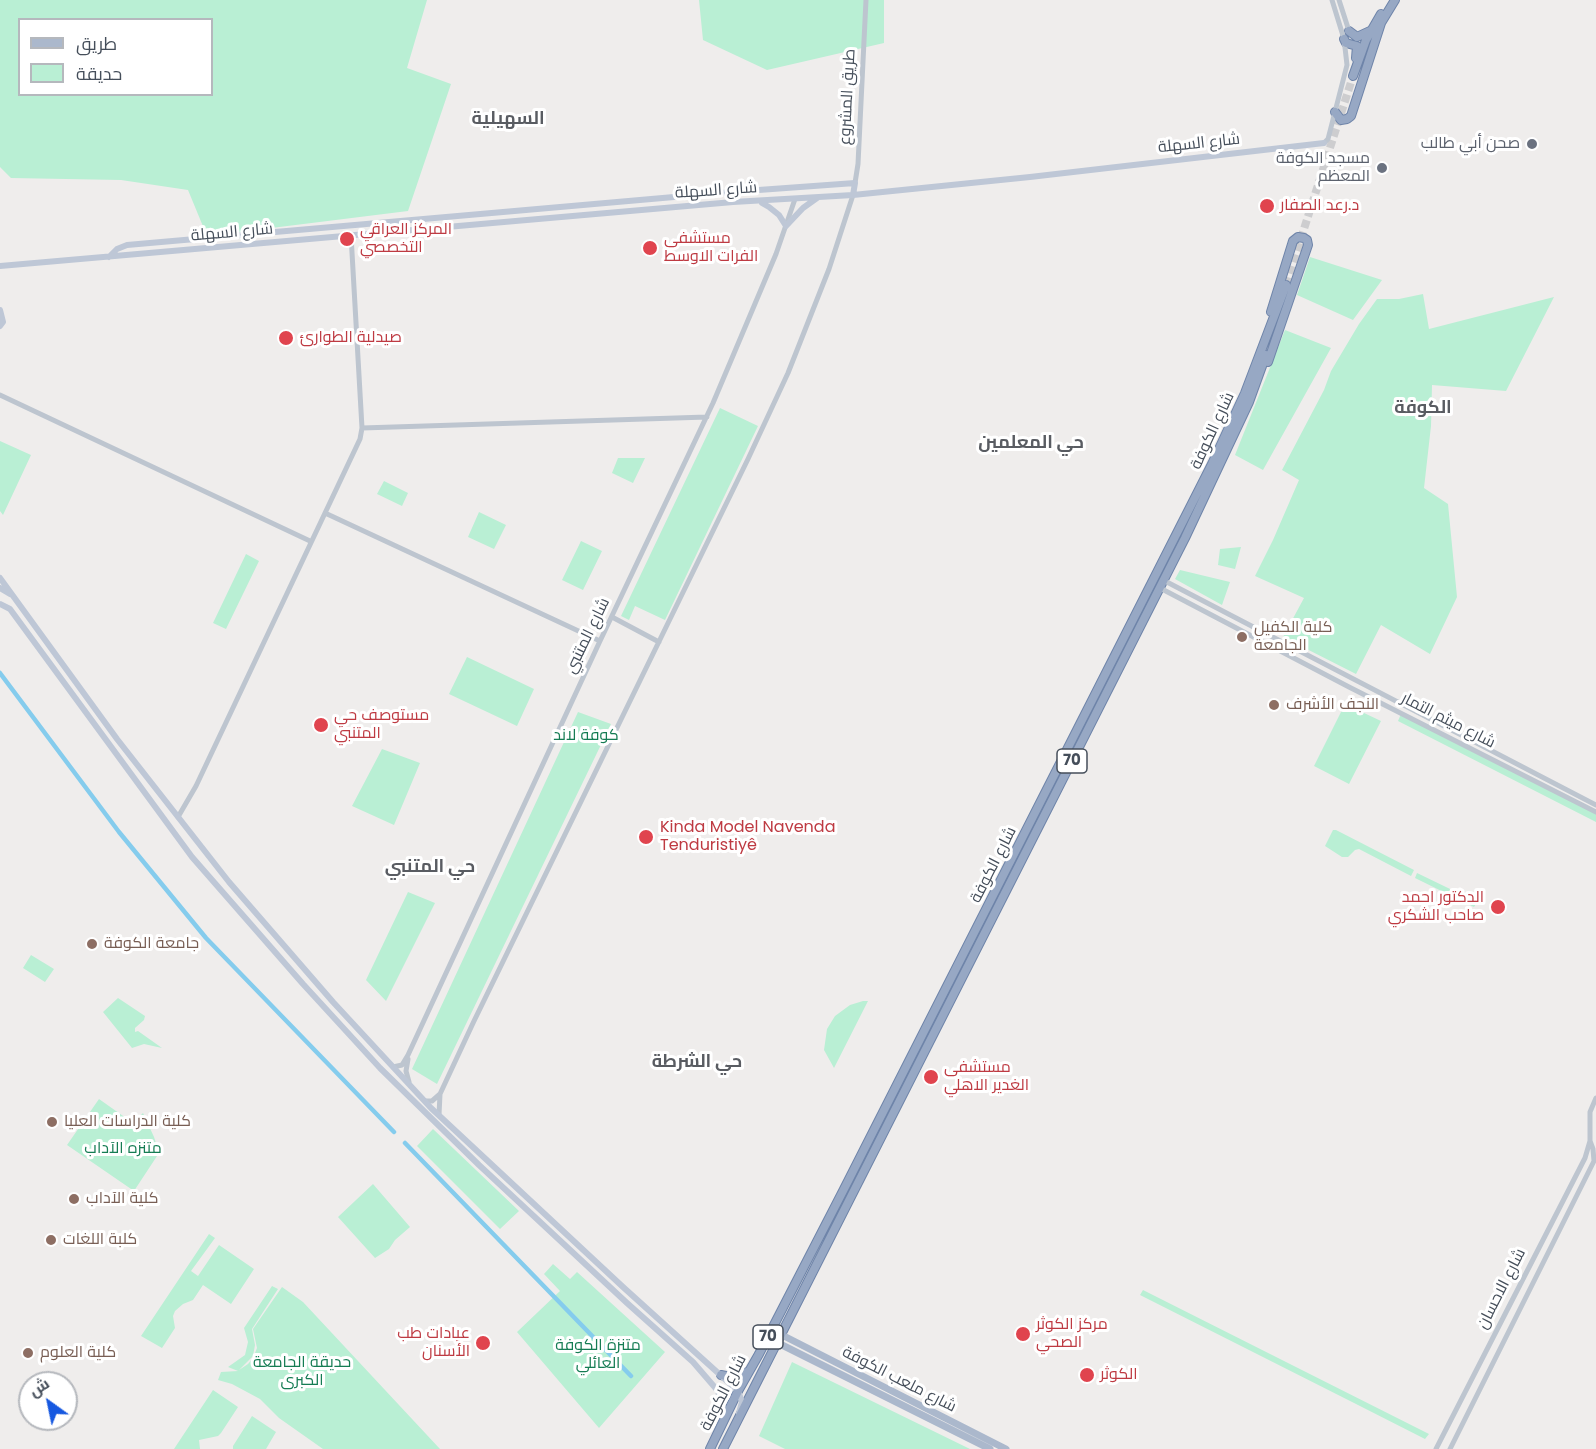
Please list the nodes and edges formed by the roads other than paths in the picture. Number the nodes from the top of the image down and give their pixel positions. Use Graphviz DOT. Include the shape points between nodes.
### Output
graph roads {
  1 [pos="866,0"];
  2 [pos="1332,0"];
  3 [pos="1339,0"];
  4 [pos="1389,0"];
  5 [pos="1395,0"];
  6 [pos="1382,20"];
  7 [pos="1371,30"];
  8 [pos="1349,31"];
  9 [pos="1344,39"];
  10 [pos="1355,75"];
  11 [pos="1335,112"];
  12 [pos="1324,143"];
  13 [pos="855,183"];
  14 [pos="853,195"];
  15 [pos="818,198"];
  16 [pos="795,199"];
  17 [pos="758,202"];
  18 [pos="543,208"];
  19 [pos="544,219"];
  20 [pos="786,226"];
  21 [pos="351,235"];
  22 [pos="109,257"];
  23 [pos="0,266"];
  24 [pos="1288,285"];
  25 [pos="0,310"];
  26 [pos="0,326"];
  27 [pos="1249,393"];
  28 [pos="0,395"];
  29 [pos="707,417"];
  30 [pos="362,429"];
  31 [pos="325,513"];
  32 [pos="1177,533"];
  33 [pos="1185,538"];
  34 [pos="310,541"];
  35 [pos="1171,553"];
  36 [pos="0,578"];
  37 [pos="1162,584"];
  38 [pos="0,588"];
  39 [pos="13,596"];
  40 [pos="0,604"];
  41 [pos="612,617"];
  42 [pos="600,641"];
  43 [pos="659,642"];
  44 [pos="1287,645"];
  45 [pos="1283,652"];
  46 [pos="1055,784"];
  47 [pos="1042,801"];
  48 [pos="1051,804"];
  49 [pos="1596,805"];
  50 [pos="1596,812"];
  51 [pos="178,817"];
  52 [pos="226,879"];
  53 [pos="216,885"];
  54 [pos="235,889"];
  55 [pos="227,897"];
  56 [pos="922,1034"];
  57 [pos="926,1048"];
  58 [pos="408,1055"];
  59 [pos="907,1064"];
  60 [pos="392,1067"];
  61 [pos="909,1082"];
  62 [pos="409,1084"];
  63 [pos="440,1094"];
  64 [pos="1596,1098"];
  65 [pos="425,1101"];
  66 [pos="439,1114"];
  67 [pos="1590,1141"];
  68 [pos="1546,1213"];
  69 [pos="546,1215"];
  70 [pos="1554,1217"];
  71 [pos="540,1222"];
  72 [pos="1508,1308"];
  73 [pos="1518,1314"];
  74 [pos="778,1338"];
  75 [pos="759,1354"];
  76 [pos="770,1356"];
  77 [pos="711,1366"];
  78 [pos="703,1372"];
  79 [pos="748,1372"];
  80 [pos="721,1375"];
  81 [pos="738,1390"];
  82 [pos="1453,1400"];
  83 [pos="1459,1403"];
  84 [pos="927,1414"];
  85 [pos="726,1417"];
  86 [pos="738,1417"];
  87 [pos="732,1430"];
  88 [pos="742,1435"];
  89 [pos="1454,1441"];
  90 [pos="1461,1444"];
  91 [pos="710,1449"];
  92 [pos="723,1449"];
  93 [pos="990,1449"];
  94 [pos="1006,1449"];
  95 [pos="1436,1449"];
  96 [pos="1450,1449"];
  1 -- 13 [label="street, طريق المشروع"];
  2 -- 9 [label="street"];
  3 -- 8 [label="street"];
  4 -- 7 [label="highway"];
  5 -- 6 [label="highway"];
  6 -- 10 [label="highway"];
  6 -- 11 [label="highway" via="1351,116 1341,120"];
  7 -- 8 [label="highway" via="1357,37"];
  7 -- 10 [label="highway"];
  9 -- 10 [label="highway" via="1358,48"];
  9 -- 11 [label="street" via="1346,70"];
  11 -- 12 [label="street"];
  12 -- 14 [label="main road, شارع السهلة"];
  13 -- 14 [label="main road, طريق المشروع"];
  13 -- 18 [label="main road, شارع السهلة"];
  14 -- 15 [label="main road, شارع السهلة"];
  14 -- 43 [label="street" via="788,373"];
  15 -- 16 [label="main road, شارع السهلة"];
  15 -- 20 [label="main road"];
  16 -- 17 [label="main road, شارع السهلة"];
  16 -- 20 [label="street, شارع المتنبي"];
  17 -- 19 [label="main road, شارع السهلة"];
  17 -- 20 [label="main road" via="770,207"];
  18 -- 19 [label="main road"];
  18 -- 22 [label="main road, شارع السهلة" via="127,244"];
  19 -- 21 [label="main road, شارع السهلة"];
  20 -- 29 [label="street, شارع المتنبي"];
  21 -- 22 [label="main road, شارع السهلة"];
  21 -- 30 [label="street"];
  22 -- 23 [label="main road, شارع السهلة"];
  24 -- 27 [label="highway, شارع الكوفة / 70"];
  25 -- 26 [label="main road"];
  27 -- 27 [label="highway" via="1265,370 1283,322 1308,245 1304,238 1293,241 1250,372"];
  27 -- 32 [label="highway, شارع الكوفة / 70"];
  27 -- 33 [label="highway, شارع الكوفة / 70"];
  28 -- 34 [label="street"];
  29 -- 30 [label="street"];
  29 -- 41 [label="street, شارع المتنبي"];
  30 -- 31 [label="street"];
  31 -- 34 [label="street"];
  31 -- 42 [label="street"];
  32 -- 33 [label="highway"];
  32 -- 35 [label="highway, شارع الكوفة / 70"];
  33 -- 35 [label="highway, شارع الكوفة / 70"];
  34 -- 51 [label="street"];
  35 -- 37 [label="highway, شارع الكوفة / 70"];
  35 -- 46 [label="highway, شارع الكوفة / 70"];
  36 -- 39 [label="main road"];
  37 -- 44 [label="street, شارع ميثم التمار"];
  37 -- 45 [label="street, شارع ميثم التمار"];
  37 -- 46 [label="highway, شارع الكوفة / 70"];
  38 -- 39 [label="main road"];
  39 -- 51 [label="main road"];
  40 -- 53 [label="main road" via="10,609"];
  41 -- 42 [label="street, شارع المتنبي"];
  41 -- 43 [label="street"];
  42 -- 58 [label="street, شارع المتنبي"];
  43 -- 63 [label="street"];
  44 -- 45 [label="street"];
  44 -- 49 [label="street, شارع ميثم التمار"];
  45 -- 50 [label="street, شارع ميثم التمار"];
  46 -- 47 [label="highway, شارع الكوفة / 70"];
  46 -- 48 [label="highway, شارع الكوفة / 70"];
  47 -- 48 [label="highway" via="1048,799"];
  47 -- 56 [label="highway, شارع الكوفة / 70"];
  48 -- 57 [label="highway, شارع الكوفة / 70"];
  51 -- 52 [label="main road"];
  52 -- 53 [label="main road" via="223,886"];
  52 -- 54 [label="main road"];
  53 -- 55 [label="main road"];
  54 -- 55 [label="main road"];
  54 -- 60 [label="main road"];
  55 -- 71 [label="main road" via="380,1068"];
  56 -- 57 [label="highway" via="918,1049 922,1052"];
  56 -- 59 [label="highway, شارع الكوفة / 70"];
  57 -- 61 [label="highway, شارع الكوفة / 70"];
  58 -- 60 [label="street, شارع المتنبي" via="402,1065"];
  58 -- 62 [label="street, شارع المتنبي"];
  59 -- 61 [label="highway" via="914,1063"];
  59 -- 75 [label="highway, شارع الكوفة / 70"];
  60 -- 62 [label="main road"];
  61 -- 74 [label="highway, شارع الكوفة / 70"];
  62 -- 65 [label="main road"];
  63 -- 65 [label="street"];
  63 -- 66 [label="street"];
  64 -- 67 [label="street, شارع الاحسان" via="1590,1112"];
  65 -- 66 [label="main road"];
  66 -- 69 [label="main road"];
  67 -- 70 [label="street, شارع الاحسان"];
  67 -- 73 [label="street, شارع الاحسان" via="1594,1161"];
  68 -- 70 [label="street"];
  69 -- 71 [label="main road" via="546,1220"];
  69 -- 77 [label="main road"];
  70 -- 72 [label="street, شارع الاحسان"];
  71 -- 78 [label="main road"];
  72 -- 73 [label="street"];
  72 -- 83 [label="street, شارع الاحسان"];
  73 -- 89 [label="street, شارع الاحسان"];
  74 -- 76 [label="highway, شارع الكوفة / 70"];
  74 -- 84 [label="main road, شارع ملعب الكوفة"];
  75 -- 76 [label="highway" via="763,1358"];
  75 -- 79 [label="highway, شارع الكوفة / 70"];
  76 -- 86 [label="highway, شارع الكوفة / 70"];
  77 -- 78 [label="main road" via="710,1372"];
  77 -- 80 [label="main road"];
  78 -- 85 [label="main road" via="718,1390"];
  79 -- 80 [label="highway" via="736,1378"];
  79 -- 81 [label="highway, شارع الكوفة / 70"];
  80 -- 81 [label="main road"];
  81 -- 85 [label="highway, شارع الكوفة / 70"];
  81 -- 86 [label="main road"];
  82 -- 83 [label="street"];
  83 -- 95 [label="street, شارع الاحسان"];
  84 -- 93 [label="main road, شارع ملعب الكوفة"];
  84 -- 94 [label="main road, شارع ملعب الكوفة"];
  85 -- 91 [label="highway, شارع الكوفة / 70"];
  86 -- 87 [label="highway, شارع الكوفة / 70"];
  87 -- 88 [label="highway"];
  87 -- 92 [label="highway, شارع الكوفة / 70"];
  89 -- 90 [label="street"];
  89 -- 96 [label="street, شارع الاحسان"];
}
